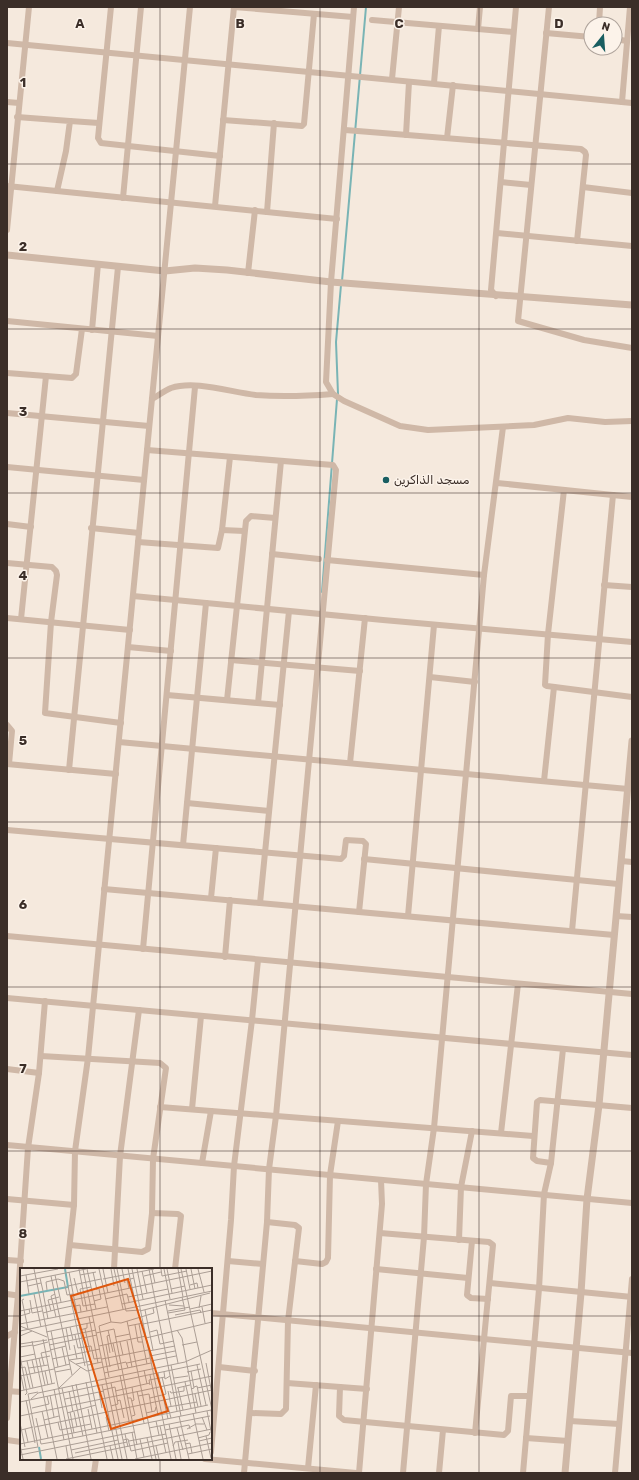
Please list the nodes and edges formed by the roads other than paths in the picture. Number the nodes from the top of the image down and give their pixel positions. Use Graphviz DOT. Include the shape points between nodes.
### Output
graph roads {
  1 [pos="29,7"];
  2 [pos="110,7"];
  3 [pos="141,7"];
  4 [pos="190,7"];
  5 [pos="234,7"];
  6 [pos="354,7"];
  7 [pos="399,7"];
  8 [pos="480,7"];
  9 [pos="516,7"];
  10 [pos="549,7"];
  11 [pos="630,7"];
  12 [pos="286,9"];
  13 [pos="314,14"];
  14 [pos="353,17"];
  15 [pos="372,20"];
  16 [pos="397,22"];
  17 [pos="440,26"];
  18 [pos="478,29"];
  19 [pos="514,32"];
  20 [pos="546,33"];
  21 [pos="583,36"];
  22 [pos="623,40"];
  23 [pos="628,40"];
  24 [pos="7,43"];
  25 [pos="25,45"];
  26 [pos="107,53"];
  27 [pos="137,56"];
  28 [pos="185,60"];
  29 [pos="228,63"];
  30 [pos="309,72"];
  31 [pos="349,76"];
  32 [pos="392,79"];
  33 [pos="410,82"];
  34 [pos="434,83"];
  35 [pos="453,85"];
  36 [pos="508,91"];
  37 [pos="540,94"];
  38 [pos="7,102"];
  39 [pos="622,102"];
  40 [pos="19,103"];
  41 [pos="632,103"];
  42 [pos="18,116"];
  43 [pos="223,120"];
  44 [pos="70,121"];
  45 [pos="99,123"];
  46 [pos="274,124"];
  47 [pos="345,130"];
  48 [pos="406,135"];
  49 [pos="447,138"];
  50 [pos="504,142"];
  51 [pos="536,145"];
  52 [pos="128,146"];
  53 [pos="176,151"];
  54 [pos="220,156"];
  55 [pos="501,182"];
  56 [pos="531,185"];
  57 [pos="9,187"];
  58 [pos="583,187"];
  59 [pos="57,191"];
  60 [pos="632,193"];
  61 [pos="123,198"];
  62 [pos="171,202"];
  63 [pos="215,206"];
  64 [pos="255,210"];
  65 [pos="266,212"];
  66 [pos="337,219"];
  67 [pos="7,230"];
  68 [pos="497,233"];
  69 [pos="526,236"];
  70 [pos="577,241"];
  71 [pos="632,246"];
  72 [pos="7,255"];
  73 [pos="98,264"];
  74 [pos="118,266"];
  75 [pos="164,270"];
  76 [pos="248,273"];
  77 [pos="331,282"];
  78 [pos="496,296"];
  79 [pos="520,297"];
  80 [pos="632,305"];
  81 [pos="7,321"];
  82 [pos="82,329"];
  83 [pos="92,330"];
  84 [pos="111,332"];
  85 [pos="158,336"];
  86 [pos="632,348"];
  87 [pos="7,373"];
  88 [pos="46,376"];
  89 [pos="195,387"];
  90 [pos="333,394"];
  91 [pos="152,399"];
  92 [pos="7,413"];
  93 [pos="42,416"];
  94 [pos="103,421"];
  95 [pos="632,421"];
  96 [pos="149,426"];
  97 [pos="503,427"];
  98 [pos="147,450"];
  99 [pos="188,453"];
  100 [pos="230,457"];
  101 [pos="281,461"];
  102 [pos="7,467"];
  103 [pos="36,470"];
  104 [pos="97,476"];
  105 [pos="144,480"];
  106 [pos="496,483"];
  107 [pos="564,490"];
  108 [pos="613,495"];
  109 [pos="632,497"];
  110 [pos="275,518"];
  111 [pos="7,524"];
  112 [pos="31,527"];
  113 [pos="92,528"];
  114 [pos="222,530"];
  115 [pos="244,531"];
  116 [pos="139,533"];
  117 [pos="138,542"];
  118 [pos="180,546"];
  119 [pos="272,554"];
  120 [pos="319,559"];
  121 [pos="327,560"];
  122 [pos="7,563"];
  123 [pos="27,565"];
  124 [pos="484,575"];
  125 [pos="604,585"];
  126 [pos="632,587"];
  127 [pos="133,596"];
  128 [pos="176,600"];
  129 [pos="206,603"];
  130 [pos="237,606"];
  131 [pos="267,608"];
  132 [pos="289,611"];
  133 [pos="321,614"];
  134 [pos="7,618"];
  135 [pos="365,618"];
  136 [pos="21,620"];
  137 [pos="52,622"];
  138 [pos="84,625"];
  139 [pos="434,625"];
  140 [pos="480,629"];
  141 [pos="130,630"];
  142 [pos="548,634"];
  143 [pos="599,638"];
  144 [pos="632,642"];
  145 [pos="128,647"];
  146 [pos="171,651"];
  147 [pos="231,660"];
  148 [pos="262,662"];
  149 [pos="284,664"];
  150 [pos="316,667"];
  151 [pos="360,671"];
  152 [pos="430,677"];
  153 [pos="475,682"];
  154 [pos="554,688"];
  155 [pos="594,693"];
  156 [pos="167,695"];
  157 [pos="197,697"];
  158 [pos="632,697"];
  159 [pos="227,700"];
  160 [pos="258,703"];
  161 [pos="280,705"];
  162 [pos="74,718"];
  163 [pos="120,723"];
  164 [pos="7,725"];
  165 [pos="632,741"];
  166 [pos="119,742"];
  167 [pos="162,746"];
  168 [pos="192,749"];
  169 [pos="631,756"];
  170 [pos="275,757"];
  171 [pos="308,760"];
  172 [pos="350,763"];
  173 [pos="8,764"];
  174 [pos="69,770"];
  175 [pos="422,770"];
  176 [pos="116,774"];
  177 [pos="466,774"];
  178 [pos="544,781"];
  179 [pos="585,785"];
  180 [pos="628,789"];
  181 [pos="186,803"];
  182 [pos="629,806"];
  183 [pos="269,811"];
  184 [pos="7,830"];
  185 [pos="109,838"];
  186 [pos="153,842"];
  187 [pos="183,845"];
  188 [pos="216,848"];
  189 [pos="265,852"];
  190 [pos="300,855"];
  191 [pos="364,859"];
  192 [pos="621,861"];
  193 [pos="632,862"];
  194 [pos="413,864"];
  195 [pos="457,867"];
  196 [pos="577,880"];
  197 [pos="618,884"];
  198 [pos="104,889"];
  199 [pos="148,892"];
  200 [pos="211,898"];
  201 [pos="230,900"];
  202 [pos="260,903"];
  203 [pos="295,906"];
  204 [pos="359,912"];
  205 [pos="408,916"];
  206 [pos="616,916"];
  207 [pos="632,917"];
  208 [pos="453,920"];
  209 [pos="572,931"];
  210 [pos="614,935"];
  211 [pos="7,936"];
  212 [pos="99,945"];
  213 [pos="143,949"];
  214 [pos="225,957"];
  215 [pos="258,960"];
  216 [pos="290,963"];
  217 [pos="448,977"];
  218 [pos="518,984"];
  219 [pos="609,992"];
  220 [pos="632,994"];
  221 [pos="7,998"];
  222 [pos="45,1001"];
  223 [pos="93,1005"];
  224 [pos="140,1010"];
  225 [pos="201,1016"];
  226 [pos="252,1020"];
  227 [pos="284,1023"];
  228 [pos="442,1038"];
  229 [pos="512,1044"];
  230 [pos="563,1049"];
  231 [pos="603,1052"];
  232 [pos="632,1055"];
  233 [pos="41,1056"];
  234 [pos="88,1058"];
  235 [pos="134,1061"];
  236 [pos="7,1069"];
  237 [pos="39,1073"];
  238 [pos="557,1102"];
  239 [pos="599,1105"];
  240 [pos="160,1107"];
  241 [pos="632,1108"];
  242 [pos="192,1109"];
  243 [pos="211,1111"];
  244 [pos="241,1113"];
  245 [pos="276,1116"];
  246 [pos="338,1121"];
  247 [pos="434,1128"];
  248 [pos="472,1131"];
  249 [pos="501,1133"];
  250 [pos="533,1136"];
  251 [pos="7,1146"];
  252 [pos="28,1148"];
  253 [pos="76,1152"];
  254 [pos="120,1156"];
  255 [pos="153,1159"];
  256 [pos="551,1163"];
  257 [pos="202,1164"];
  258 [pos="234,1166"];
  259 [pos="269,1169"];
  260 [pos="330,1175"];
  261 [pos="381,1180"];
  262 [pos="426,1184"];
  263 [pos="461,1187"];
  264 [pos="544,1194"];
  265 [pos="7,1199"];
  266 [pos="587,1199"];
  267 [pos="26,1201"];
  268 [pos="632,1203"];
  269 [pos="74,1205"];
  270 [pos="152,1213"];
  271 [pos="267,1222"];
  272 [pos="380,1233"];
  273 [pos="424,1236"];
  274 [pos="459,1240"];
  275 [pos="472,1241"];
  276 [pos="70,1245"];
  277 [pos="116,1250"];
  278 [pos="7,1260"];
  279 [pos="228,1260"];
  280 [pos="21,1261"];
  281 [pos="295,1261"];
  282 [pos="263,1264"];
  283 [pos="21,1268"];
  284 [pos="67,1268"];
  285 [pos="114,1268"];
  286 [pos="175,1268"];
  287 [pos="376,1269"];
  288 [pos="421,1274"];
  289 [pos="468,1278"];
  290 [pos="632,1279"];
  291 [pos="490,1283"];
  292 [pos="539,1289"];
  293 [pos="581,1293"];
  294 [pos="7,1294"];
  295 [pos="20,1296"];
  296 [pos="631,1297"];
  297 [pos="488,1299"];
  298 [pos="212,1313"];
  299 [pos="224,1315"];
  300 [pos="259,1318"];
  301 [pos="288,1321"];
  302 [pos="372,1328"];
  303 [pos="15,1332"];
  304 [pos="416,1332"];
  305 [pos="7,1336"];
  306 [pos="483,1339"];
  307 [pos="534,1344"];
  308 [pos="576,1347"];
  309 [pos="629,1352"];
  310 [pos="219,1367"];
  311 [pos="255,1371"];
  312 [pos="287,1383"];
  313 [pos="316,1385"];
  314 [pos="340,1387"];
  315 [pos="367,1389"];
  316 [pos="8,1391"];
  317 [pos="20,1392"];
  318 [pos="529,1396"];
  319 [pos="213,1410"];
  320 [pos="251,1413"];
  321 [pos="7,1418"];
  322 [pos="570,1421"];
  323 [pos="363,1423"];
  324 [pos="619,1424"];
  325 [pos="407,1427"];
  326 [pos="444,1430"];
  327 [pos="212,1431"];
  328 [pos="475,1433"];
  329 [pos="526,1438"];
  330 [pos="7,1440"];
  331 [pos="568,1441"];
  332 [pos="20,1442"];
  333 [pos="212,1459"];
  334 [pos="49,1460"];
  335 [pos="96,1460"];
  336 [pos="246,1463"];
  337 [pos="308,1468"];
  338 [pos="318,1471"];
  339 [pos="48,1473"];
  340 [pos="94,1473"];
  341 [pos="244,1473"];
  342 [pos="356,1473"];
  343 [pos="359,1473"];
  344 [pos="403,1473"];
  345 [pos="439,1473"];
  346 [pos="523,1473"];
  347 [pos="565,1473"];
  348 [pos="614,1473"];
  1 -- 25 [label="street"];
  2 -- 26 [label="street"];
  3 -- 27 [label="street"];
  4 -- 28 [label="street"];
  5 -- 12 [label="street"];
  5 -- 29 [label="street"];
  6 -- 14 [label="street"];
  7 -- 16 [label="street"];
  8 -- 18 [label="street"];
  9 -- 19 [label="street"];
  10 -- 20 [label="street"];
  11 -- 23 [label="street"];
  12 -- 13 [label="street"];
  13 -- 14 [label="street"];
  13 -- 30 [label="street"];
  14 -- 31 [label="street"];
  15 -- 16 [label="street"];
  16 -- 17 [label="street"];
  16 -- 32 [label="street"];
  17 -- 18 [label="street"];
  17 -- 34 [label="street"];
  18 -- 19 [label="street"];
  19 -- 36 [label="street"];
  20 -- 21 [label="street"];
  20 -- 37 [label="street"];
  22 -- 23 [label="street"];
  23 -- 39 [label="street"];
  24 -- 25 [label="street"];
  25 -- 26 [label="street"];
  25 -- 40 [label="street"];
  26 -- 27 [label="street"];
  26 -- 45 [label="street"];
  27 -- 28 [label="street"];
  27 -- 52 [label="street"];
  28 -- 29 [label="street"];
  28 -- 53 [label="street"];
  29 -- 30 [label="street"];
  29 -- 43 [label="street"];
  30 -- 31 [label="street"];
  30 -- 46 [label="street" via="304,124"];
  31 -- 32 [label="street"];
  31 -- 47 [label="street"];
  32 -- 33 [label="street"];
  33 -- 34 [label="street"];
  33 -- 48 [label="street"];
  34 -- 35 [label="street"];
  35 -- 36 [label="street"];
  35 -- 49 [label="street"];
  36 -- 37 [label="street"];
  36 -- 50 [label="street"];
  37 -- 39 [label="street"];
  37 -- 51 [label="street"];
  38 -- 40 [label="street"];
  39 -- 41 [label="street"];
  40 -- 42 [label="street"];
  42 -- 44 [label="street"];
  42 -- 57 [label="street"];
  43 -- 46 [label="street"];
  43 -- 54 [label="street"];
  44 -- 45 [label="street"];
  44 -- 59 [label="street"];
  45 -- 52 [label="street" via="98,138 101,143"];
  46 -- 65 [label="street"];
  47 -- 48 [label="street"];
  47 -- 66 [label="street"];
  48 -- 49 [label="street"];
  49 -- 50 [label="street"];
  50 -- 51 [label="street"];
  50 -- 55 [label="street"];
  51 -- 56 [label="street"];
  51 -- 58 [label="street" via="580,149 584,152"];
  52 -- 53 [label="street"];
  52 -- 61 [label="street"];
  53 -- 54 [label="street"];
  53 -- 62 [label="street"];
  54 -- 63 [label="street"];
  55 -- 56 [label="street"];
  55 -- 68 [label="street"];
  56 -- 69 [label="street"];
  57 -- 59 [label="street"];
  57 -- 67 [label="street"];
  58 -- 60 [label="street"];
  58 -- 70 [label="street"];
  59 -- 61 [label="street"];
  61 -- 62 [label="street"];
  62 -- 63 [label="street"];
  62 -- 75 [label="street"];
  63 -- 64 [label="street"];
  64 -- 65 [label="street"];
  64 -- 76 [label="street"];
  65 -- 66 [label="street"];
  66 -- 77 [label="street"];
  68 -- 69 [label="street"];
  68 -- 78 [label="street" via="491,290"];
  69 -- 70 [label="street"];
  69 -- 79 [label="street"];
  70 -- 71 [label="street"];
  72 -- 73 [label="street"];
  73 -- 74 [label="street"];
  73 -- 83 [label="street"];
  74 -- 75 [label="street"];
  74 -- 84 [label="street"];
  75 -- 76 [label="street" via="195,268"];
  75 -- 85 [label="street"];
  76 -- 77 [label="street"];
  77 -- 78 [label="street"];
  77 -- 90 [label="street" via="326,382"];
  78 -- 79 [label="street"];
  79 -- 80 [label="street"];
  79 -- 86 [label="street" via="517,318 521,323 584,340"];
  81 -- 82 [label="street"];
  82 -- 83 [label="street"];
  82 -- 88 [label="street" via="74,376"];
  83 -- 84 [label="street"];
  84 -- 85 [label="street"];
  84 -- 94 [label="street"];
  85 -- 91 [label="street"];
  87 -- 88 [label="street"];
  88 -- 93 [label="street"];
  89 -- 90 [label="street" via="256,395"];
  89 -- 91 [label="street" via="170,388"];
  89 -- 99 [label="street"];
  90 -- 97 [label="street" via="344,402 400,426 428,430"];
  91 -- 96 [label="street"];
  92 -- 93 [label="street"];
  93 -- 94 [label="street"];
  93 -- 103 [label="street"];
  94 -- 96 [label="street"];
  94 -- 104 [label="street"];
  95 -- 97 [label="street" via="605,422 568,418 534,425"];
  96 -- 98 [label="street"];
  97 -- 106 [label="street"];
  98 -- 99 [label="street"];
  98 -- 105 [label="street"];
  99 -- 100 [label="street"];
  99 -- 118 [label="street"];
  100 -- 101 [label="street"];
  100 -- 114 [label="street"];
  101 -- 110 [label="street"];
  101 -- 121 [label="street" via="335,467"];
  102 -- 103 [label="street"];
  103 -- 104 [label="street"];
  103 -- 112 [label="street"];
  104 -- 105 [label="street"];
  104 -- 113 [label="street"];
  105 -- 116 [label="street"];
  106 -- 107 [label="street"];
  106 -- 124 [label="street"];
  107 -- 108 [label="street"];
  107 -- 142 [label="street"];
  108 -- 109 [label="street"];
  108 -- 125 [label="street"];
  110 -- 115 [label="street" via="251,516 246,521"];
  110 -- 119 [label="street"];
  111 -- 112 [label="street"];
  112 -- 123 [label="street"];
  113 -- 116 [label="street"];
  113 -- 138 [label="street"];
  114 -- 115 [label="street"];
  114 -- 118 [label="street" via="218,548"];
  115 -- 130 [label="street"];
  116 -- 117 [label="street"];
  117 -- 118 [label="street"];
  117 -- 127 [label="street"];
  118 -- 128 [label="street"];
  119 -- 120 [label="street"];
  119 -- 131 [label="street"];
  121 -- 124 [label="street"];
  121 -- 133 [label="street"];
  122 -- 123 [label="street"];
  123 -- 136 [label="street"];
  123 -- 137 [label="street" via="52,567 56,571"];
  124 -- 140 [label="street"];
  125 -- 126 [label="street"];
  125 -- 143 [label="street"];
  127 -- 128 [label="street"];
  127 -- 141 [label="street"];
  128 -- 129 [label="street"];
  128 -- 146 [label="street"];
  129 -- 130 [label="street"];
  129 -- 157 [label="street"];
  130 -- 131 [label="street"];
  130 -- 147 [label="street"];
  131 -- 132 [label="street"];
  131 -- 148 [label="street"];
  132 -- 133 [label="street"];
  132 -- 149 [label="street"];
  133 -- 135 [label="street"];
  133 -- 150 [label="street"];
  134 -- 136 [label="street"];
  135 -- 139 [label="street"];
  135 -- 151 [label="street"];
  136 -- 137 [label="street"];
  137 -- 138 [label="street"];
  137 -- 162 [label="street" via="45,712"];
  138 -- 141 [label="street"];
  138 -- 162 [label="street"];
  139 -- 140 [label="street"];
  139 -- 152 [label="street"];
  140 -- 142 [label="street"];
  140 -- 153 [label="street"];
  141 -- 145 [label="street"];
  142 -- 143 [label="street"];
  142 -- 154 [label="street" via="544,682"];
  143 -- 144 [label="street"];
  143 -- 155 [label="street"];
  145 -- 146 [label="street"];
  145 -- 163 [label="street"];
  146 -- 156 [label="street"];
  147 -- 148 [label="street"];
  147 -- 159 [label="street"];
  148 -- 149 [label="street"];
  148 -- 160 [label="street"];
  149 -- 150 [label="street"];
  149 -- 161 [label="street"];
  150 -- 151 [label="street"];
  150 -- 171 [label="street"];
  151 -- 172 [label="street"];
  152 -- 153 [label="street"];
  152 -- 175 [label="street"];
  153 -- 177 [label="street"];
  154 -- 155 [label="street"];
  154 -- 178 [label="street"];
  155 -- 158 [label="street"];
  155 -- 179 [label="street"];
  156 -- 157 [label="street"];
  156 -- 167 [label="street"];
  157 -- 159 [label="street"];
  157 -- 168 [label="street"];
  159 -- 160 [label="street"];
  160 -- 161 [label="street"];
  161 -- 170 [label="street"];
  162 -- 163 [label="street"];
  162 -- 174 [label="street"];
  163 -- 166 [label="street"];
  164 -- 173 [label="street" via="12,731"];
  165 -- 169 [label="street"];
  166 -- 167 [label="street"];
  166 -- 176 [label="street"];
  167 -- 168 [label="street"];
  167 -- 186 [label="street"];
  168 -- 170 [label="street"];
  168 -- 181 [label="street"];
  169 -- 180 [label="street"];
  170 -- 171 [label="street"];
  170 -- 183 [label="street"];
  171 -- 172 [label="street"];
  171 -- 190 [label="street"];
  172 -- 175 [label="street"];
  173 -- 174 [label="street"];
  174 -- 176 [label="street"];
  175 -- 177 [label="street"];
  175 -- 194 [label="street"];
  176 -- 185 [label="street"];
  177 -- 178 [label="street"];
  177 -- 195 [label="street"];
  178 -- 179 [label="street"];
  179 -- 180 [label="street"];
  179 -- 196 [label="street"];
  180 -- 182 [label="street"];
  181 -- 183 [label="street"];
  181 -- 187 [label="street"];
  182 -- 192 [label="street"];
  183 -- 189 [label="street"];
  184 -- 185 [label="street"];
  185 -- 186 [label="street"];
  185 -- 198 [label="street"];
  186 -- 187 [label="street"];
  186 -- 199 [label="street"];
  187 -- 188 [label="street"];
  188 -- 189 [label="street"];
  188 -- 200 [label="street"];
  189 -- 190 [label="street"];
  189 -- 202 [label="street"];
  190 -- 191 [label="street" via="340,859 344,856 345,842 348,839 365,842"];
  190 -- 203 [label="street"];
  191 -- 194 [label="street"];
  191 -- 204 [label="street"];
  192 -- 193 [label="street"];
  192 -- 197 [label="street"];
  194 -- 195 [label="street"];
  194 -- 205 [label="street"];
  195 -- 196 [label="street"];
  195 -- 208 [label="street"];
  196 -- 197 [label="street"];
  196 -- 209 [label="street"];
  197 -- 206 [label="street"];
  198 -- 199 [label="street"];
  198 -- 212 [label="street"];
  199 -- 200 [label="street"];
  199 -- 213 [label="street"];
  200 -- 201 [label="street"];
  201 -- 202 [label="street"];
  201 -- 214 [label="street"];
  202 -- 203 [label="street"];
  203 -- 204 [label="street"];
  203 -- 216 [label="street"];
  204 -- 205 [label="street"];
  205 -- 208 [label="street"];
  206 -- 207 [label="street"];
  206 -- 210 [label="street"];
  208 -- 209 [label="street"];
  208 -- 217 [label="street"];
  209 -- 210 [label="street"];
  210 -- 219 [label="street"];
  211 -- 212 [label="street"];
  212 -- 213 [label="street"];
  212 -- 223 [label="street"];
  213 -- 214 [label="street"];
  214 -- 215 [label="street"];
  215 -- 216 [label="street"];
  215 -- 226 [label="street"];
  216 -- 217 [label="street"];
  216 -- 227 [label="street"];
  217 -- 218 [label="street"];
  217 -- 228 [label="street"];
  218 -- 219 [label="street"];
  218 -- 229 [label="street"];
  219 -- 220 [label="street"];
  219 -- 231 [label="street"];
  221 -- 222 [label="street"];
  222 -- 223 [label="street"];
  222 -- 233 [label="street"];
  223 -- 224 [label="street"];
  223 -- 234 [label="street"];
  224 -- 225 [label="street"];
  224 -- 235 [label="street"];
  225 -- 226 [label="street"];
  225 -- 242 [label="street"];
  226 -- 227 [label="street"];
  226 -- 244 [label="street"];
  227 -- 228 [label="street"];
  227 -- 245 [label="street"];
  228 -- 229 [label="street"];
  228 -- 247 [label="street"];
  229 -- 230 [label="street"];
  229 -- 249 [label="street"];
  230 -- 231 [label="street"];
  230 -- 238 [label="street"];
  231 -- 232 [label="street"];
  231 -- 239 [label="street"];
  233 -- 234 [label="street"];
  233 -- 237 [label="street"];
  234 -- 235 [label="street"];
  234 -- 253 [label="street"];
  235 -- 240 [label="street" via="160,1063 166,1068"];
  235 -- 254 [label="street"];
  236 -- 237 [label="street"];
  237 -- 252 [label="street"];
  238 -- 239 [label="street"];
  238 -- 250 [label="street" via="537,1102"];
  238 -- 256 [label="street"];
  239 -- 241 [label="street"];
  239 -- 266 [label="street"];
  240 -- 242 [label="street"];
  240 -- 255 [label="street"];
  242 -- 243 [label="street"];
  243 -- 244 [label="street"];
  243 -- 257 [label="street"];
  244 -- 245 [label="street"];
  244 -- 258 [label="street"];
  245 -- 246 [label="street"];
  245 -- 259 [label="street"];
  246 -- 247 [label="street"];
  246 -- 260 [label="street"];
  247 -- 248 [label="street"];
  247 -- 262 [label="street"];
  248 -- 249 [label="street"];
  248 -- 263 [label="street"];
  249 -- 250 [label="street"];
  250 -- 256 [label="street" via="532,1158"];
  251 -- 252 [label="street"];
  252 -- 253 [label="street"];
  252 -- 267 [label="street"];
  253 -- 254 [label="street"];
  253 -- 269 [label="street"];
  254 -- 255 [label="street"];
  254 -- 277 [label="street"];
  255 -- 257 [label="street"];
  255 -- 270 [label="street"];
  256 -- 264 [label="street"];
  257 -- 258 [label="street"];
  258 -- 259 [label="street"];
  258 -- 279 [label="street"];
  259 -- 260 [label="street"];
  259 -- 271 [label="street"];
  260 -- 261 [label="street"];
  260 -- 281 [label="street" via="328,1258 322,1264"];
  261 -- 262 [label="street"];
  261 -- 272 [label="street"];
  262 -- 263 [label="street"];
  262 -- 273 [label="street"];
  263 -- 264 [label="street"];
  263 -- 274 [label="street"];
  264 -- 266 [label="street"];
  264 -- 292 [label="street"];
  265 -- 267 [label="street"];
  266 -- 268 [label="street"];
  266 -- 293 [label="street"];
  267 -- 269 [label="street"];
  267 -- 280 [label="street"];
  269 -- 276 [label="street"];
  270 -- 277 [label="street" via="148,1249"];
  270 -- 286 [label="street" via="181,1216"];
  271 -- 281 [label="street" via="298,1226"];
  271 -- 282 [label="street"];
  272 -- 273 [label="street"];
  272 -- 287 [label="street"];
  273 -- 274 [label="street"];
  273 -- 288 [label="street"];
  274 -- 275 [label="street"];
  275 -- 289 [label="street"];
  275 -- 291 [label="street" via="493,1244"];
  276 -- 277 [label="street"];
  276 -- 284 [label="street"];
  277 -- 285 [label="street"];
  278 -- 280 [label="street"];
  279 -- 282 [label="street"];
  279 -- 299 [label="street"];
  280 -- 283 [label="street"];
  281 -- 301 [label="street"];
  282 -- 300 [label="street"];
  287 -- 288 [label="street"];
  287 -- 302 [label="street"];
  288 -- 289 [label="street"];
  288 -- 304 [label="street"];
  289 -- 297 [label="street" via="468,1297"];
  290 -- 296 [label="street"];
  291 -- 292 [label="street"];
  291 -- 297 [label="street"];
  292 -- 293 [label="street"];
  292 -- 307 [label="street"];
  293 -- 296 [label="street"];
  293 -- 308 [label="street"];
  294 -- 295 [label="street"];
  295 -- 303 [label="street"];
  296 -- 309 [label="street"];
  297 -- 306 [label="street"];
  298 -- 299 [label="street"];
  299 -- 300 [label="street"];
  299 -- 310 [label="street"];
  300 -- 301 [label="street"];
  300 -- 311 [label="street"];
  301 -- 302 [label="street"];
  301 -- 312 [label="street"];
  302 -- 304 [label="street"];
  302 -- 315 [label="street"];
  303 -- 305 [label="street"];
  303 -- 316 [label="street"];
  304 -- 306 [label="street"];
  304 -- 325 [label="street"];
  306 -- 307 [label="street"];
  306 -- 328 [label="street"];
  307 -- 308 [label="street"];
  307 -- 318 [label="street"];
  308 -- 309 [label="street"];
  308 -- 322 [label="street"];
  309 -- 324 [label="street"];
  310 -- 311 [label="street"];
  310 -- 319 [label="street"];
  311 -- 320 [label="street"];
  312 -- 313 [label="street"];
  312 -- 320 [label="street" via="284,1412"];
  313 -- 314 [label="street"];
  313 -- 337 [label="street"];
  314 -- 315 [label="street"];
  314 -- 323 [label="street" via="339,1416 341,1419"];
  315 -- 323 [label="street"];
  316 -- 317 [label="street"];
  316 -- 321 [label="street"];
  318 -- 328 [label="street" via="511,1396 506,1434"];
  318 -- 329 [label="street"];
  319 -- 327 [label="street"];
  320 -- 336 [label="street"];
  322 -- 324 [label="street"];
  322 -- 331 [label="street"];
  323 -- 325 [label="street"];
  323 -- 343 [label="street"];
  324 -- 348 [label="street"];
  325 -- 326 [label="street"];
  325 -- 344 [label="street"];
  326 -- 328 [label="street"];
  326 -- 345 [label="street"];
  329 -- 331 [label="street"];
  329 -- 346 [label="street"];
  330 -- 332 [label="street"];
  331 -- 347 [label="street"];
  333 -- 336 [label="street"];
  334 -- 339 [label="street"];
  335 -- 340 [label="street"];
  336 -- 337 [label="street"];
  336 -- 341 [label="street"];
  337 -- 338 [label="street"];
  338 -- 342 [label="street"];
}
